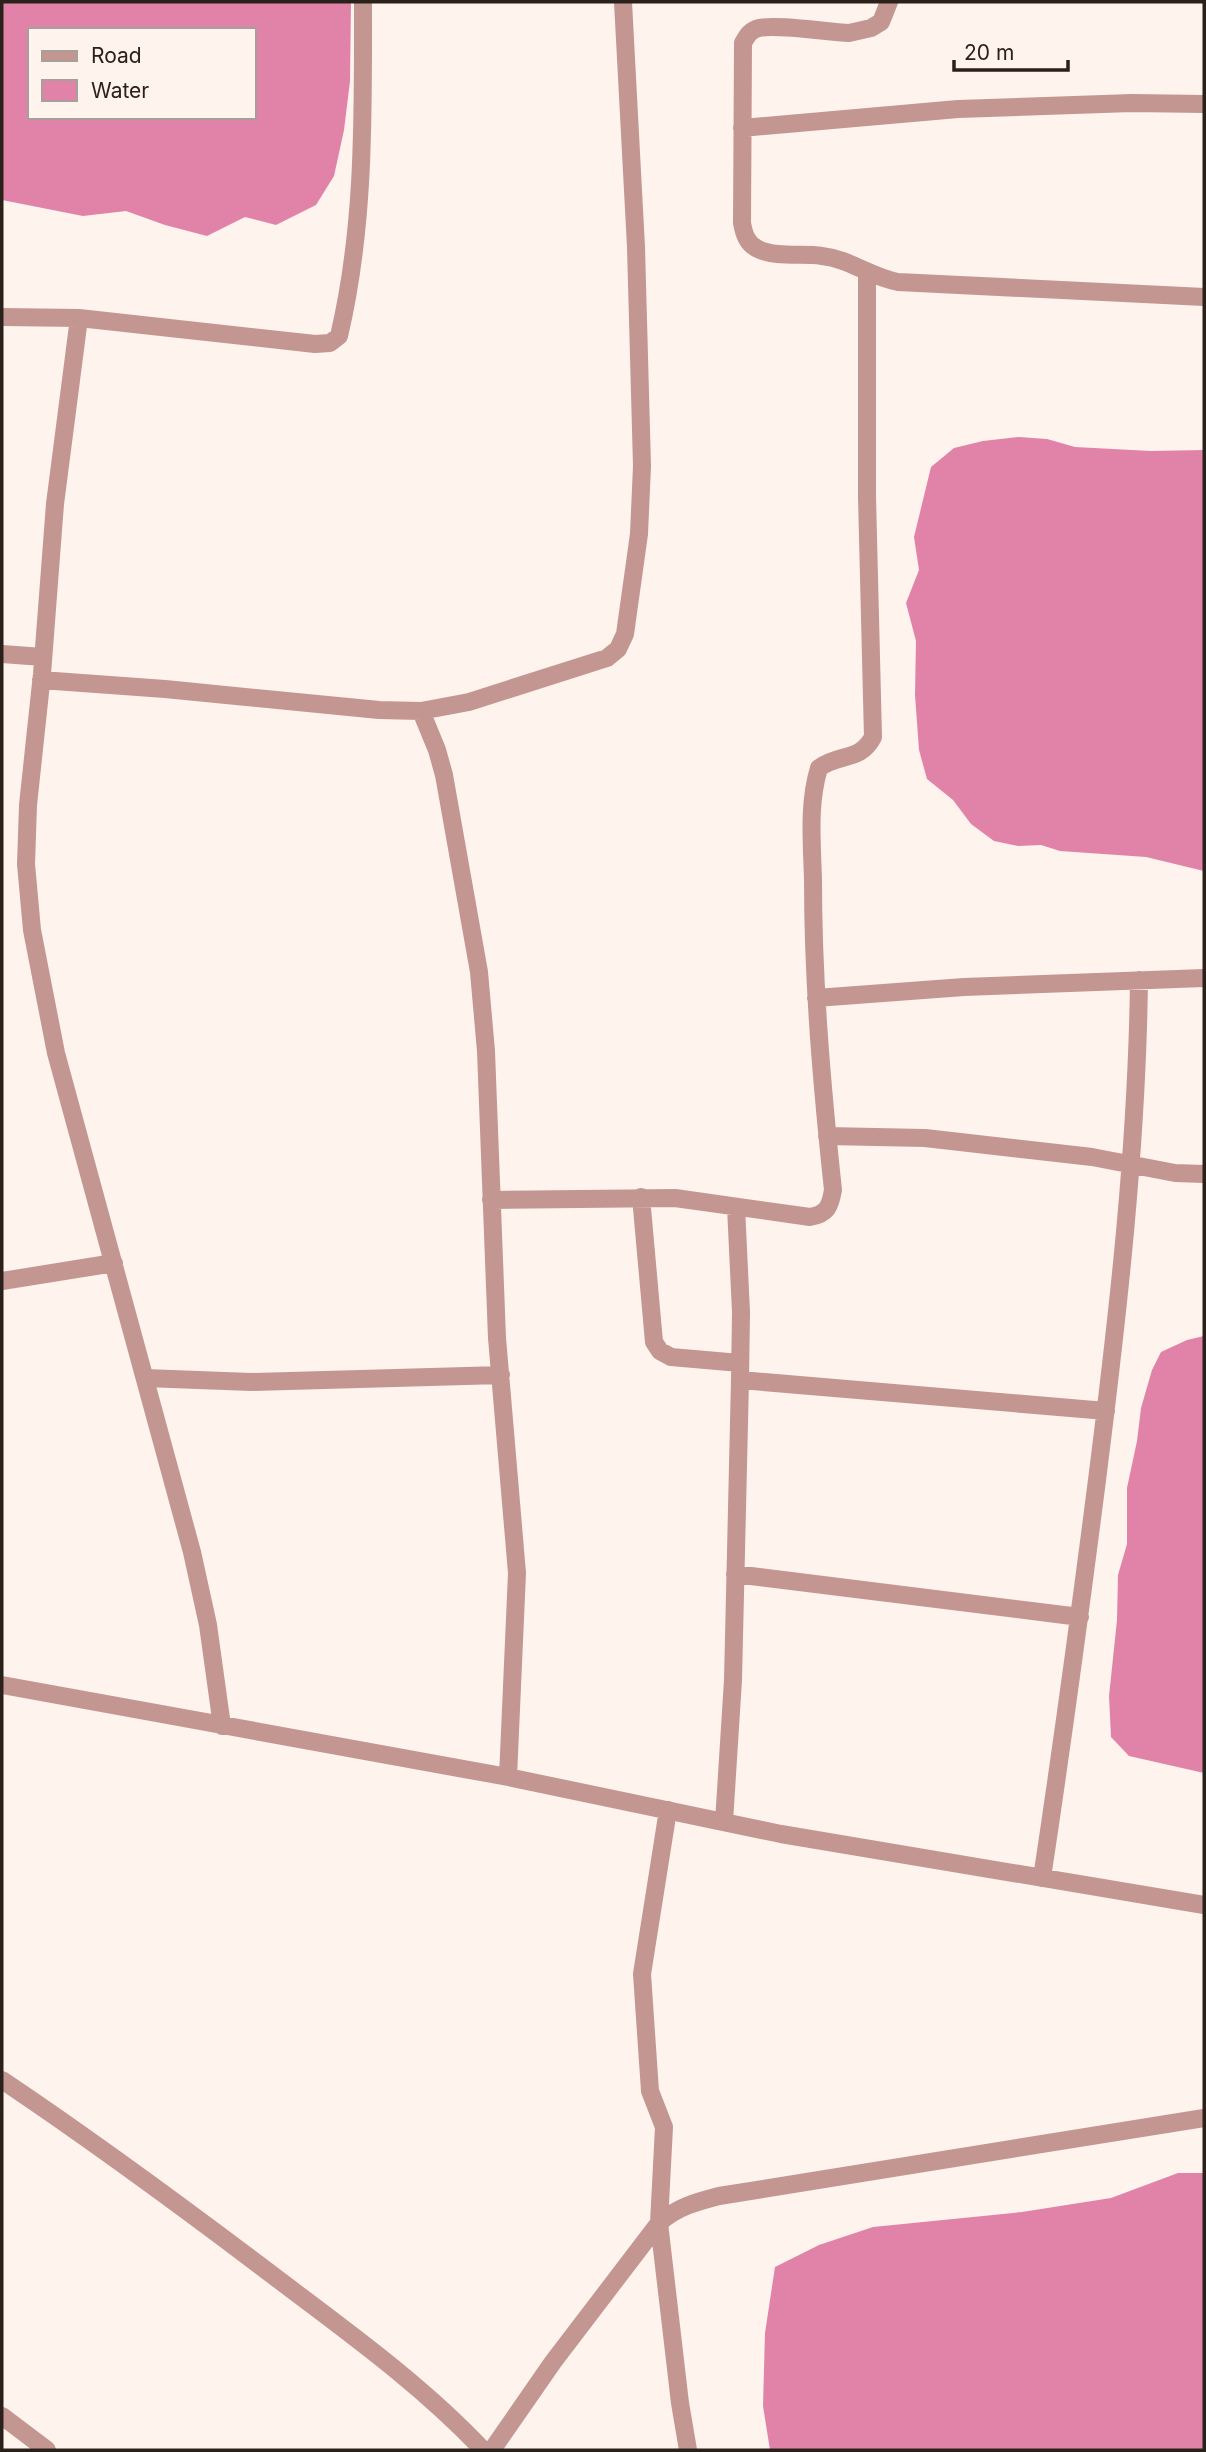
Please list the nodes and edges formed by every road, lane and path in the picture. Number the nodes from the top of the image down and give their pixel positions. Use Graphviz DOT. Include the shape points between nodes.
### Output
graph roads {
  1 [pos="363,2"];
  2 [pos="623,2"];
  3 [pos="889,2"];
  4 [pos="1204,104"];
  5 [pos="742,128"];
  6 [pos="867,273"];
  7 [pos="1204,297"];
  8 [pos="2,317"];
  9 [pos="79,318"];
  10 [pos="2,654"];
  11 [pos="43,657"];
  12 [pos="41,680"];
  13 [pos="421,711"];
  14 [pos="1204,978"];
  15 [pos="1139,979"];
  16 [pos="816,998"];
  17 [pos="827,1136"];
  18 [pos="1132,1165"];
  19 [pos="1204,1174"];
  20 [pos="641,1197"];
  21 [pos="491,1200"];
  22 [pos="736,1207"];
  23 [pos="114,1263"];
  24 [pos="2,1281"];
  25 [pos="740,1372"];
  26 [pos="501,1375"];
  27 [pos="145,1378"];
  28 [pos="1106,1411"];
  29 [pos="735,1574"];
  30 [pos="1080,1617"];
  31 [pos="2,1685"];
  32 [pos="222,1726"];
  33 [pos="508,1777"];
  34 [pos="668,1810"];
  35 [pos="724,1822"];
  36 [pos="1042,1878"];
  37 [pos="1204,1905"];
  38 [pos="2,2080"];
  39 [pos="1204,2118"];
  40 [pos="659,2223"];
  41 [pos="2,2416"];
  42 [pos="47,2450"];
  43 [pos="484,2450"];
  44 [pos="492,2450"];
  45 [pos="688,2450"];
  1 -- 9 [label="street" via="359,208 339,336 330,343 315,344"];
  2 -- 13 [label="street" via="642,466 639,534 625,634 607,658 469,702"];
  3 -- 5 [label="street" via="881,22 861,31 770,27 748,34 743,43"];
  4 -- 5 [label="street" via="958,109"];
  5 -- 6 [label="street" via="745,238 769,253 824,256 849,262"];
  6 -- 7 [label="street" via="898,282"];
  6 -- 16 [label="street" via="873,737 858,754 819,768 815,783"];
  8 -- 9 [label="street"];
  9 -- 11 [label="street" via="55,504"];
  10 -- 11 [label="street"];
  11 -- 12 [label="street"];
  12 -- 13 [label="street"];
  12 -- 23 [label="street" via="26,841 32,930 56,1053"];
  13 -- 21 [label="street" via="444,775 479,972"];
  14 -- 15 [label="street"];
  15 -- 16 [label="street"];
  15 -- 18 [label="street"];
  16 -- 17 [label="street"];
  17 -- 18 [label="street" via="925,1138"];
  17 -- 22 [label="street" via="833,1190 830,1206 822,1215 790,1216"];
  18 -- 19 [label="street"];
  18 -- 28 [label="street"];
  20 -- 21 [label="street"];
  20 -- 22 [label="street"];
  20 -- 25 [label="street" via="654,1342 671,1357"];
  21 -- 26 [label="street"];
  22 -- 25 [label="street"];
  23 -- 24 [label="street"];
  23 -- 27 [label="street"];
  25 -- 28 [label="street"];
  25 -- 29 [label="street"];
  26 -- 27 [label="street" via="251,1382"];
  26 -- 33 [label="street" via="517,1573"];
  27 -- 32 [label="street" via="192,1552"];
  28 -- 30 [label="street"];
  29 -- 30 [label="street"];
  29 -- 35 [label="street"];
  30 -- 36 [label="street"];
  31 -- 32 [label="street"];
  32 -- 33 [label="street"];
  33 -- 34 [label="street"];
  34 -- 35 [label="street"];
  34 -- 40 [label="street" via="642,1973 650,2091 664,2127"];
  35 -- 36 [label="street"];
  36 -- 37 [label="street"];
  38 -- 43 [label="street" via="172,2199 325,2315 403,2376"];
  39 -- 40 [label="street" via="719,2196 673,2211"];
  40 -- 44 [label="street" via="553,2361"];
  40 -- 45 [label="street"];
  41 -- 42 [label="street"];
}
